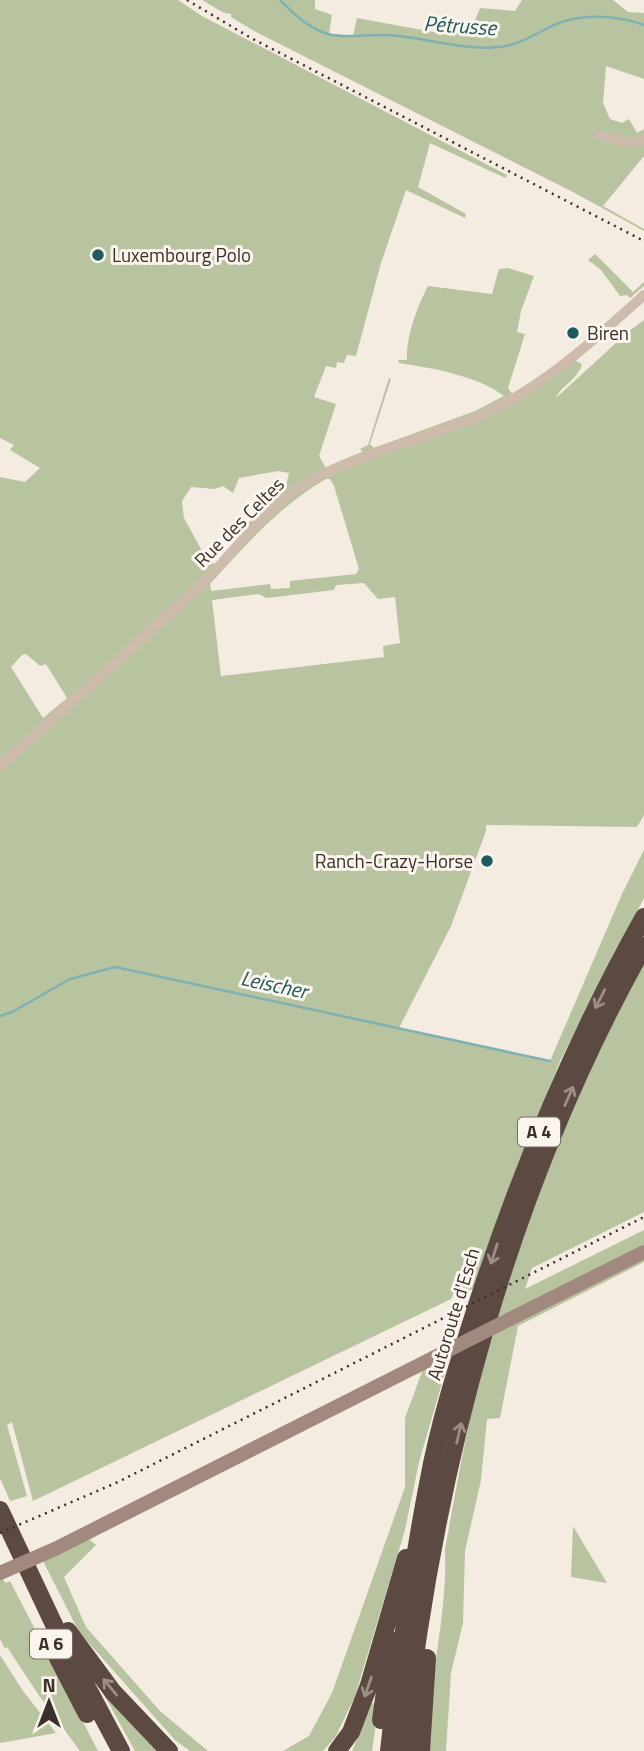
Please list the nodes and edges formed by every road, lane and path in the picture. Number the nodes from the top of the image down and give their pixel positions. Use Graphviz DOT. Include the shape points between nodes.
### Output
graph roads {
  1 [pos="599,135"];
  2 [pos="644,141"];
  3 [pos="644,295"];
  4 [pos="0,766"];
  5 [pos="644,917"];
  6 [pos="644,946"];
  7 [pos="644,1252"];
  8 [pos="428,1482"];
  9 [pos="444,1498"];
  10 [pos="0,1510"];
  11 [pos="0,1535"];
  12 [pos="0,1573"];
  13 [pos="401,1575"];
  14 [pos="38,1594"];
  15 [pos="427,1658"];
  16 [pos="150,1731"];
  17 [pos="108,1751"];
  18 [pos="121,1751"];
  19 [pos="169,1751"];
  20 [pos="175,1751"];
  21 [pos="337,1751"];
  22 [pos="378,1751"];
  23 [pos="389,1751"];
  24 [pos="403,1751"];
  25 [pos="413,1751"];
  26 [pos="421,1751"];
  1 -- 2 [label="street" via="624,142"];
  3 -- 4 [label="street, Rue des Celtes" via="578,353 500,406 351,462 278,503 206,580"];
  5 -- 8 [label="highway, Autoroute d'Esch / A 4, one-way" via="579,1041 524,1168 457,1369"];
  9 -- 6 [label="highway, Autoroute d'Esch / A 4, one-way" via="497,1287 536,1176 592,1047"];
  7 -- 12 [label="main road, bridge"];
  8 -- 13 [label="highway"];
  8 -- 23 [label="highway, Autoroute d'Esch / A 4"];
  9 -- 15 [label="highway, A 4"];
  9 -- 24 [label="highway, Autoroute d'Esch / A 4" via="428,1566"];
  10 -- 14 [label="highway, A 6"];
  11 -- 17 [label="highway, A 6"];
  13 -- 21 [label="highway, one-way" via="369,1685 351,1732"];
  13 -- 22 [label="highway"];
  16 -- 14 [label="highway, A 6, one-way" via="113,1692 51,1602"];
  14 -- 18 [label="highway, A 6"];
  15 -- 25 [label="highway, A 4"];
  15 -- 26 [label="highway, A 4"];
  16 -- 19 [label="highway, A 6"];
  16 -- 20 [label="highway, A 6"];
}
